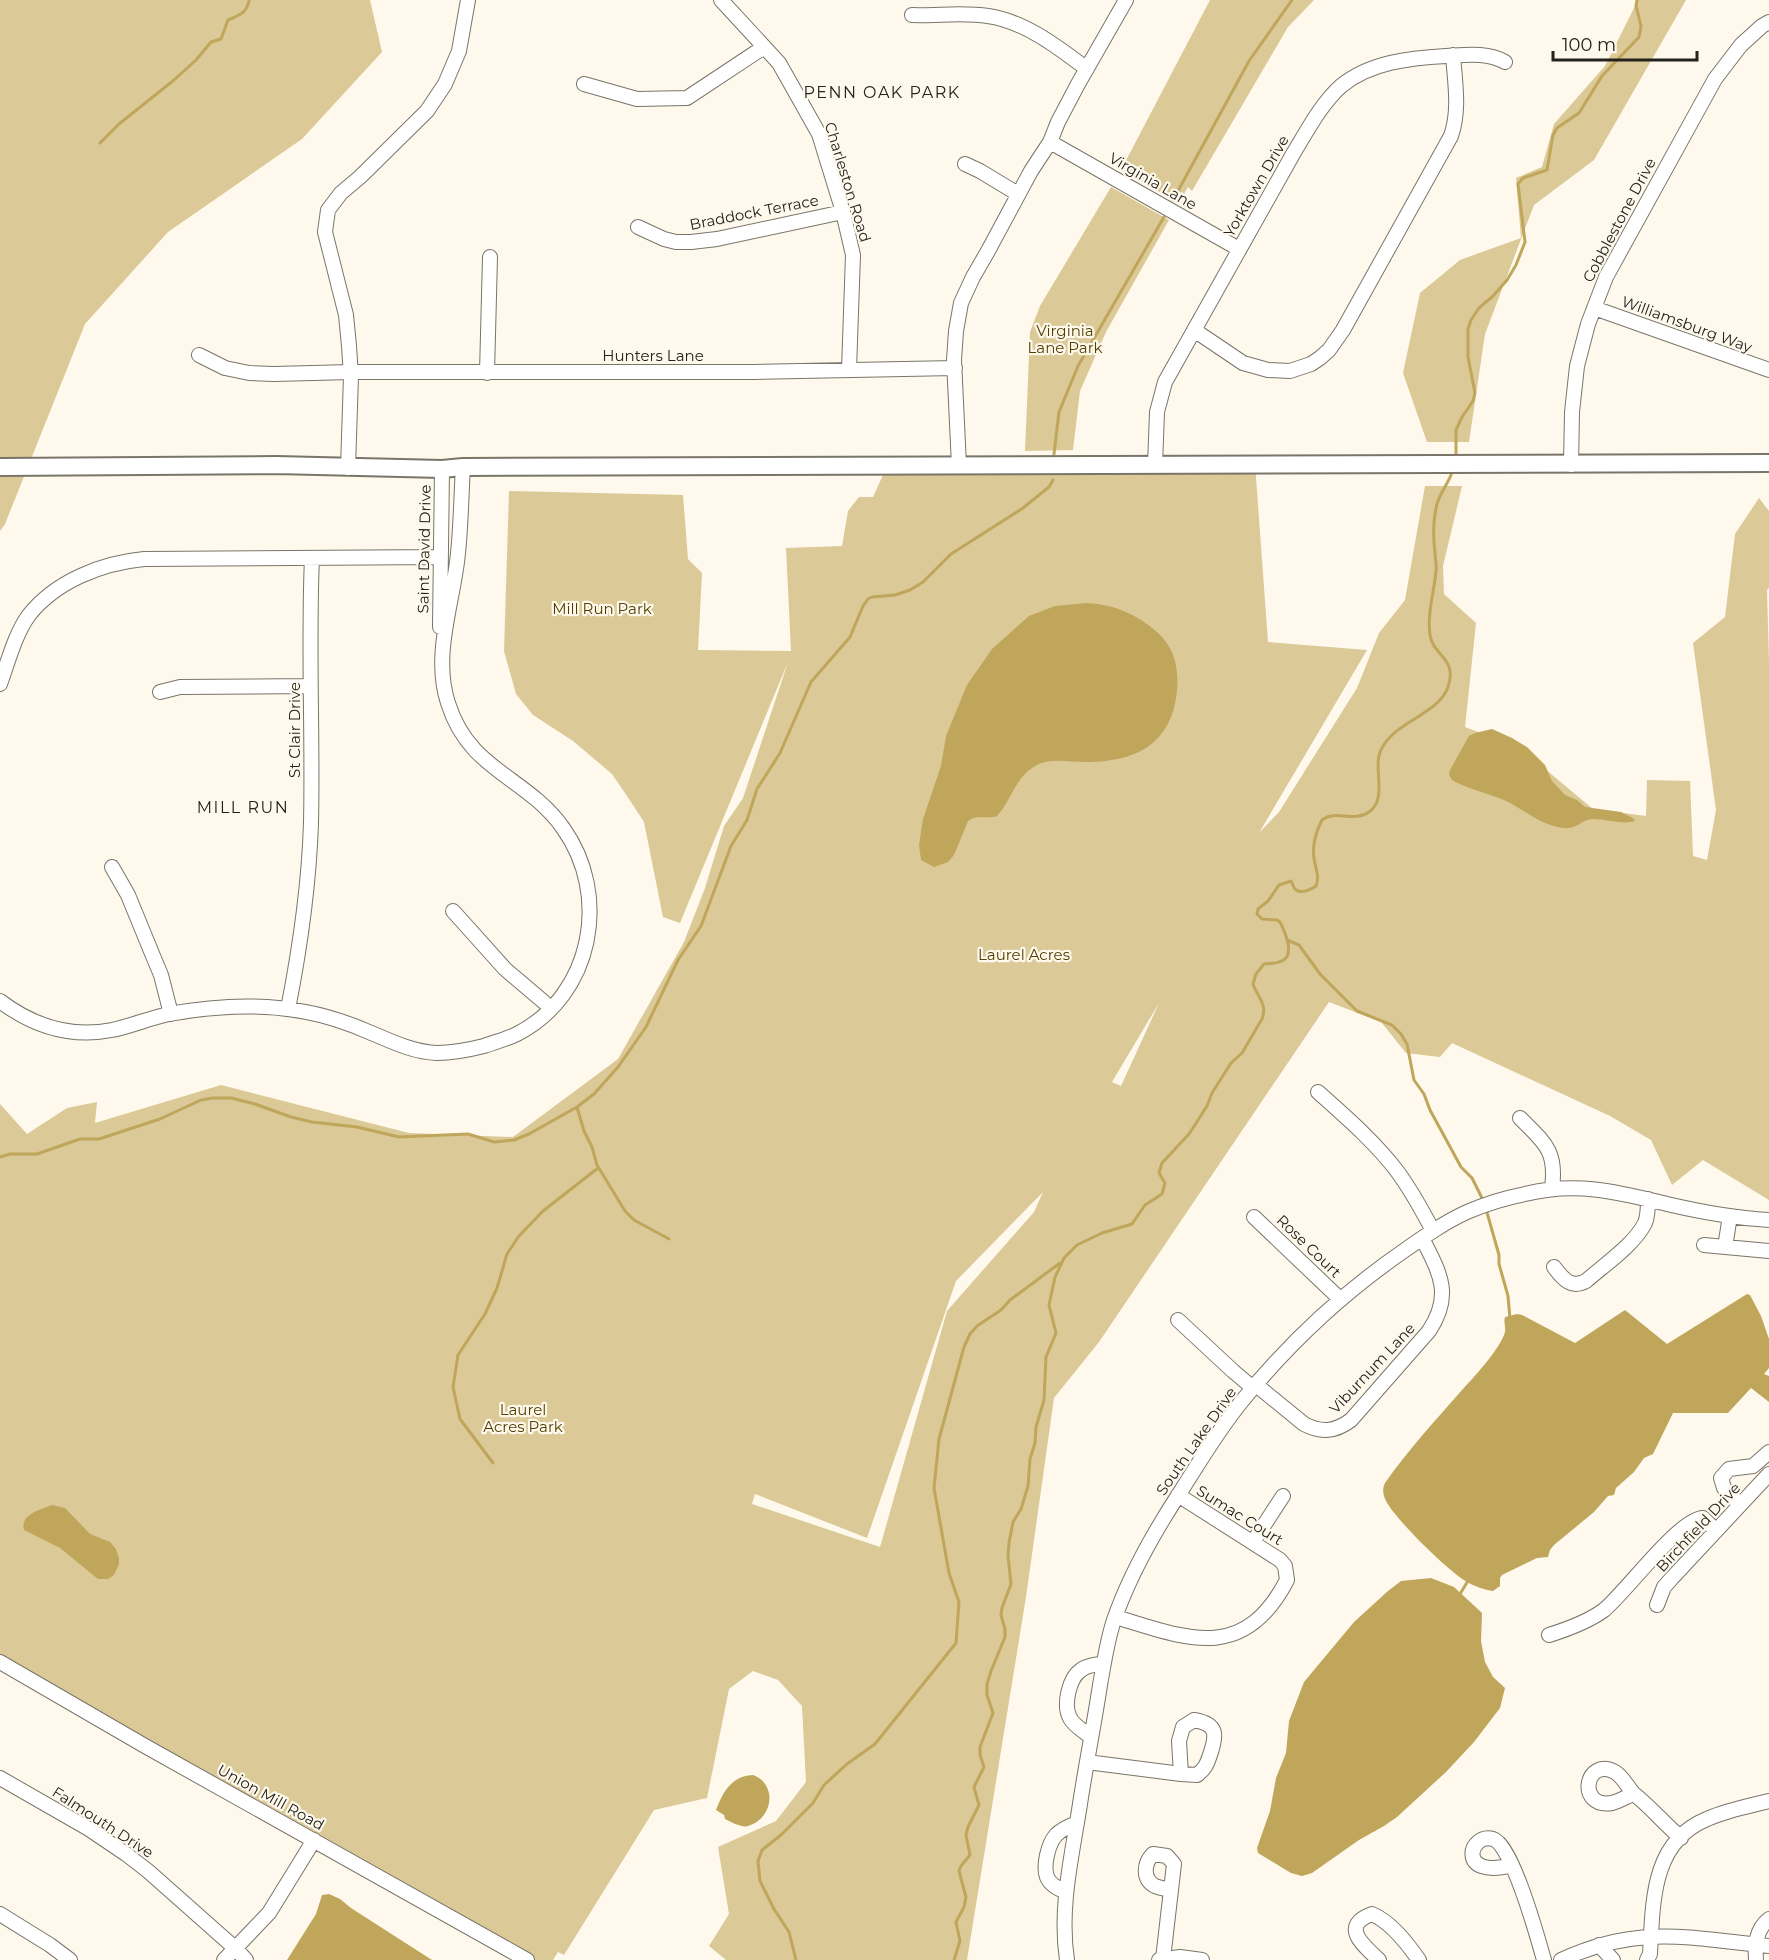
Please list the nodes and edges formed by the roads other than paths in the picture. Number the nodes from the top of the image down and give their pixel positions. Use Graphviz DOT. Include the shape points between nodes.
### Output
graph roads {
  1 [pos="468,0"];
  2 [pos="721,0"];
  3 [pos="1126,0"];
  4 [pos="912,15"];
  5 [pos="1769,22"];
  6 [pos="764,47"];
  7 [pos="1453,56"];
  8 [pos="1505,62"];
  9 [pos="1087,69"];
  10 [pos="584,84"];
  11 [pos="1050,142"];
  12 [pos="965,164"];
  13 [pos="1018,195"];
  14 [pos="843,212"];
  15 [pos="638,227"];
  16 [pos="1239,249"];
  17 [pos="490,257"];
  18 [pos="1594,308"];
  19 [pos="1194,330"];
  20 [pos="199,355"];
  21 [pos="955,368"];
  22 [pos="849,370"];
  23 [pos="1769,370"];
  24 [pos="351,372"];
  25 [pos="487,373"];
  26 [pos="1769,463"];
  27 [pos="1155,465"];
  28 [pos="1571,465"];
  29 [pos="959,466"];
  30 [pos="0,467"];
  31 [pos="463,467"];
  32 [pos="348,468"];
  33 [pos="442,469"];
  34 [pos="441,557"];
  35 [pos="312,558"];
  36 [pos="444,638"];
  37 [pos="0,684"];
  38 [pos="310,686"];
  39 [pos="160,692"];
  40 [pos="112,867"];
  41 [pos="453,911"];
  42 [pos="0,1001"];
  43 [pos="551,1008"];
  44 [pos="288,1009"];
  45 [pos="171,1014"];
  46 [pos="1318,1092"];
  47 [pos="1520,1118"];
  48 [pos="1552,1188"];
  49 [pos="1648,1199"];
  50 [pos="1730,1216"];
  51 [pos="1254,1217"];
  52 [pos="1769,1220"];
  53 [pos="1428,1235"];
  54 [pos="1704,1245"];
  55 [pos="1725,1247"];
  56 [pos="1769,1251"];
  57 [pos="1554,1267"];
  58 [pos="1340,1299"];
  59 [pos="1178,1320"];
  60 [pos="1254,1386"];
  61 [pos="1769,1452"];
  62 [pos="1769,1474"];
  63 [pos="1178,1496"];
  64 [pos="1283,1496"];
  65 [pos="1740,1505"];
  66 [pos="1716,1531"];
  67 [pos="1253,1542"];
  68 [pos="1657,1605"];
  69 [pos="1116,1617"];
  70 [pos="1549,1635"];
  71 [pos="0,1662"];
  72 [pos="1104,1663"];
  73 [pos="1091,1737"];
  74 [pos="1087,1762"];
  75 [pos="1181,1774"];
  76 [pos="0,1778"];
  77 [pos="1633,1794"];
  78 [pos="1769,1801"];
  79 [pos="1077,1823"];
  80 [pos="1681,1838"];
  81 [pos="314,1840"];
  82 [pos="1512,1865"];
  83 [pos="1171,1890"];
  84 [pos="1066,1892"];
  85 [pos="0,1914"];
  86 [pos="1769,1919"];
  87 [pos="1651,1936"];
  88 [pos="1599,1945"];
  89 [pos="1762,1945"];
  90 [pos="236,1948"];
  91 [pos="70,1960"];
  92 [pos="224,1960"];
  93 [pos="246,1960"];
  94 [pos="526,1960"];
  95 [pos="1067,1960"];
  96 [pos="1161,1960"];
  97 [pos="1202,1960"];
  98 [pos="1379,1960"];
  99 [pos="1419,1960"];
  100 [pos="1544,1960"];
  101 [pos="1561,1960"];
  102 [pos="1613,1960"];
  103 [pos="1647,1960"];
  104 [pos="1756,1960"];
  1 -- 24 [label="street" via="459,51 445,84 427,111 341,192 328,210 325,232 346,315"];
  2 -- 6 [label="street, Charleston Road"];
  3 -- 9 [label="street"];
  4 -- 9 [label="street" via="997,18 1046,40"];
  5 -- 18 [label="street, Cobblestone Drive" via="1741,45 1715,79 1625,239"];
  6 -- 10 [label="street" via="687,98 637,99"];
  6 -- 14 [label="street, Charleston Road" via="779,63 819,134"];
  7 -- 8 [label="street, Yorktown Drive" via="1490,56"];
  7 -- 16 [label="street, Yorktown Drive" via="1387,63 1342,86 1308,128"];
  7 -- 19 [label="street" via="1457,101 1451,136 1344,330 1329,350 1300,368 1268,370 1244,363"];
  9 -- 11 [label="street"];
  11 -- 13 [label="street"];
  11 -- 16 [label="street, Virginia Lane"];
  12 -- 13 [label="street"];
  13 -- 21 [label="street" via="961,303"];
  14 -- 15 [label="street, Braddock Terrace" via="691,242 664,239"];
  14 -- 22 [label="street, Charleston Road" via="853,255"];
  16 -- 19 [label="street, Yorktown Drive"];
  17 -- 25 [label="street"];
  18 -- 23 [label="street, Williamsburg Way"];
  18 -- 28 [label="street, Cobblestone Drive" via="1574,386"];
  19 -- 27 [label="street, Yorktown Drive" via="1170,371 1158,402"];
  20 -- 24 [label="street, Hunters Lane" via="225,368 249,373"];
  21 -- 22 [label="street, Hunters Lane"];
  21 -- 29 [label="street"];
  22 -- 25 [label="street, Hunters Lane"];
  24 -- 25 [label="street, Hunters Lane"];
  24 -- 32 [label="street"];
  26 -- 28 [label="main road"];
  27 -- 28 [label="main road"];
  27 -- 29 [label="main road"];
  29 -- 31 [label="main road"];
  30 -- 32 [label="main road"];
  31 -- 33 [label="main road"];
  31 -- 36 [label="street, Saint David Drive" via="458,558"];
  32 -- 33 [label="main road"];
  33 -- 34 [label="street, Saint David Drive"];
  34 -- 35 [label="street"];
  34 -- 36 [label="street, Saint David Drive" via="440,626"];
  35 -- 37 [label="street" via="144,559 89,572 49,596 29,616"];
  35 -- 38 [label="street, St Clair Drive"];
  36 -- 43 [label="street" via="441,676 458,729 484,760 554,816 573,842 584,871 590,903 589,935 581,964"];
  38 -- 39 [label="street" via="180,687"];
  38 -- 44 [label="street, St Clair Drive" via="308,876"];
  40 -- 45 [label="street" via="128,895 161,975"];
  41 -- 43 [label="street" via="513,976"];
  42 -- 45 [label="street" via="18,1014 63,1032 110,1030"];
  43 -- 44 [label="street" via="530,1026 505,1039 466,1051 438,1053 410,1049 336,1019"];
  44 -- 45 [label="street" via="232,1008"];
  46 -- 53 [label="street, Viburnum Lane" via="1388,1161 1415,1197"];
  47 -- 48 [label="street" via="1552,1156"];
  48 -- 49 [label="street, South Lake Drive" via="1587,1188"];
  48 -- 53 [label="street, South Lake Drive" via="1497,1201"];
  49 -- 50 [label="street, South Lake Drive"];
  49 -- 57 [label="street" via="1641,1229 1586,1281 1565,1281"];
  50 -- 52 [label="street, South Lake Drive"];
  50 -- 55 [label="street"];
  51 -- 58 [label="street, Rose Court"];
  53 -- 58 [label="street, South Lake Drive"];
  53 -- 60 [label="street, Viburnum Lane" via="1441,1279 1442,1305 1429,1331 1351,1420 1335,1430 1311,1428"];
  54 -- 55 [label="street"];
  55 -- 56 [label="street"];
  58 -- 60 [label="street, South Lake Drive"];
  59 -- 60 [label="street, Viburnum Lane"];
  60 -- 63 [label="street, South Lake Drive"];
  61 -- 65 [label="street" via="1752,1466 1729,1469 1720,1478"];
  62 -- 65 [label="street, Birchfield Drive"];
  63 -- 67 [label="street, Sumac Court"];
  63 -- 69 [label="street, South Lake Drive" via="1138,1564"];
  64 -- 67 [label="street"];
  65 -- 66 [label="street, Birchfield Drive"];
  66 -- 68 [label="street, Birchfield Drive" via="1664,1587"];
  66 -- 70 [label="street" via="1703,1518 1692,1521 1603,1610"];
  67 -- 69 [label="street, Sumac Court" via="1280,1560 1287,1580 1272,1603 1242,1629 1213,1639 1192,1639"];
  69 -- 72 [label="street, South Lake Drive"];
  71 -- 81 [label="street, Union Mill Road"];
  72 -- 73 [label="street, South Lake Drive"];
  72 -- 73 [label="street" via="1077,1673 1067,1700 1070,1718"];
  73 -- 74 [label="street, South Lake Drive"];
  74 -- 75 [label="street"];
  74 -- 79 [label="street, South Lake Drive"];
  76 -- 90 [label="street, Falmouth Drive" via="138,1862"];
  77 -- 80 [label="street"];
  78 -- 80 [label="street" via="1706,1819"];
  79 -- 84 [label="street, South Lake Drive"];
  79 -- 84 [label="street" via="1057,1834 1047,1859 1047,1876"];
  80 -- 87 [label="street" via="1659,1873"];
  81 -- 90 [label="street" via="272,1908"];
  81 -- 94 [label="street, Union Mill Road"];
  82 -- 100 [label="street"];
  83 -- 96 [label="street"];
  84 -- 95 [label="street, South Lake Drive" via="1063,1919"];
  85 -- 91 [label="street"];
  86 -- 89 [label="street" via="1764,1923"];
  87 -- 88 [label="street"];
  87 -- 89 [label="street"];
  87 -- 103 [label="street"];
  88 -- 101 [label="street"];
  88 -- 102 [label="street"];
  89 -- 104 [label="street"];
  90 -- 92 [label="street"];
  90 -- 93 [label="street, Falmouth Drive"];
  96 -- 97 [label="street"];
  98 -- 99 [label="street" via="1356,1937 1355,1928 1362,1917 1372,1914 1407,1943"];
}
